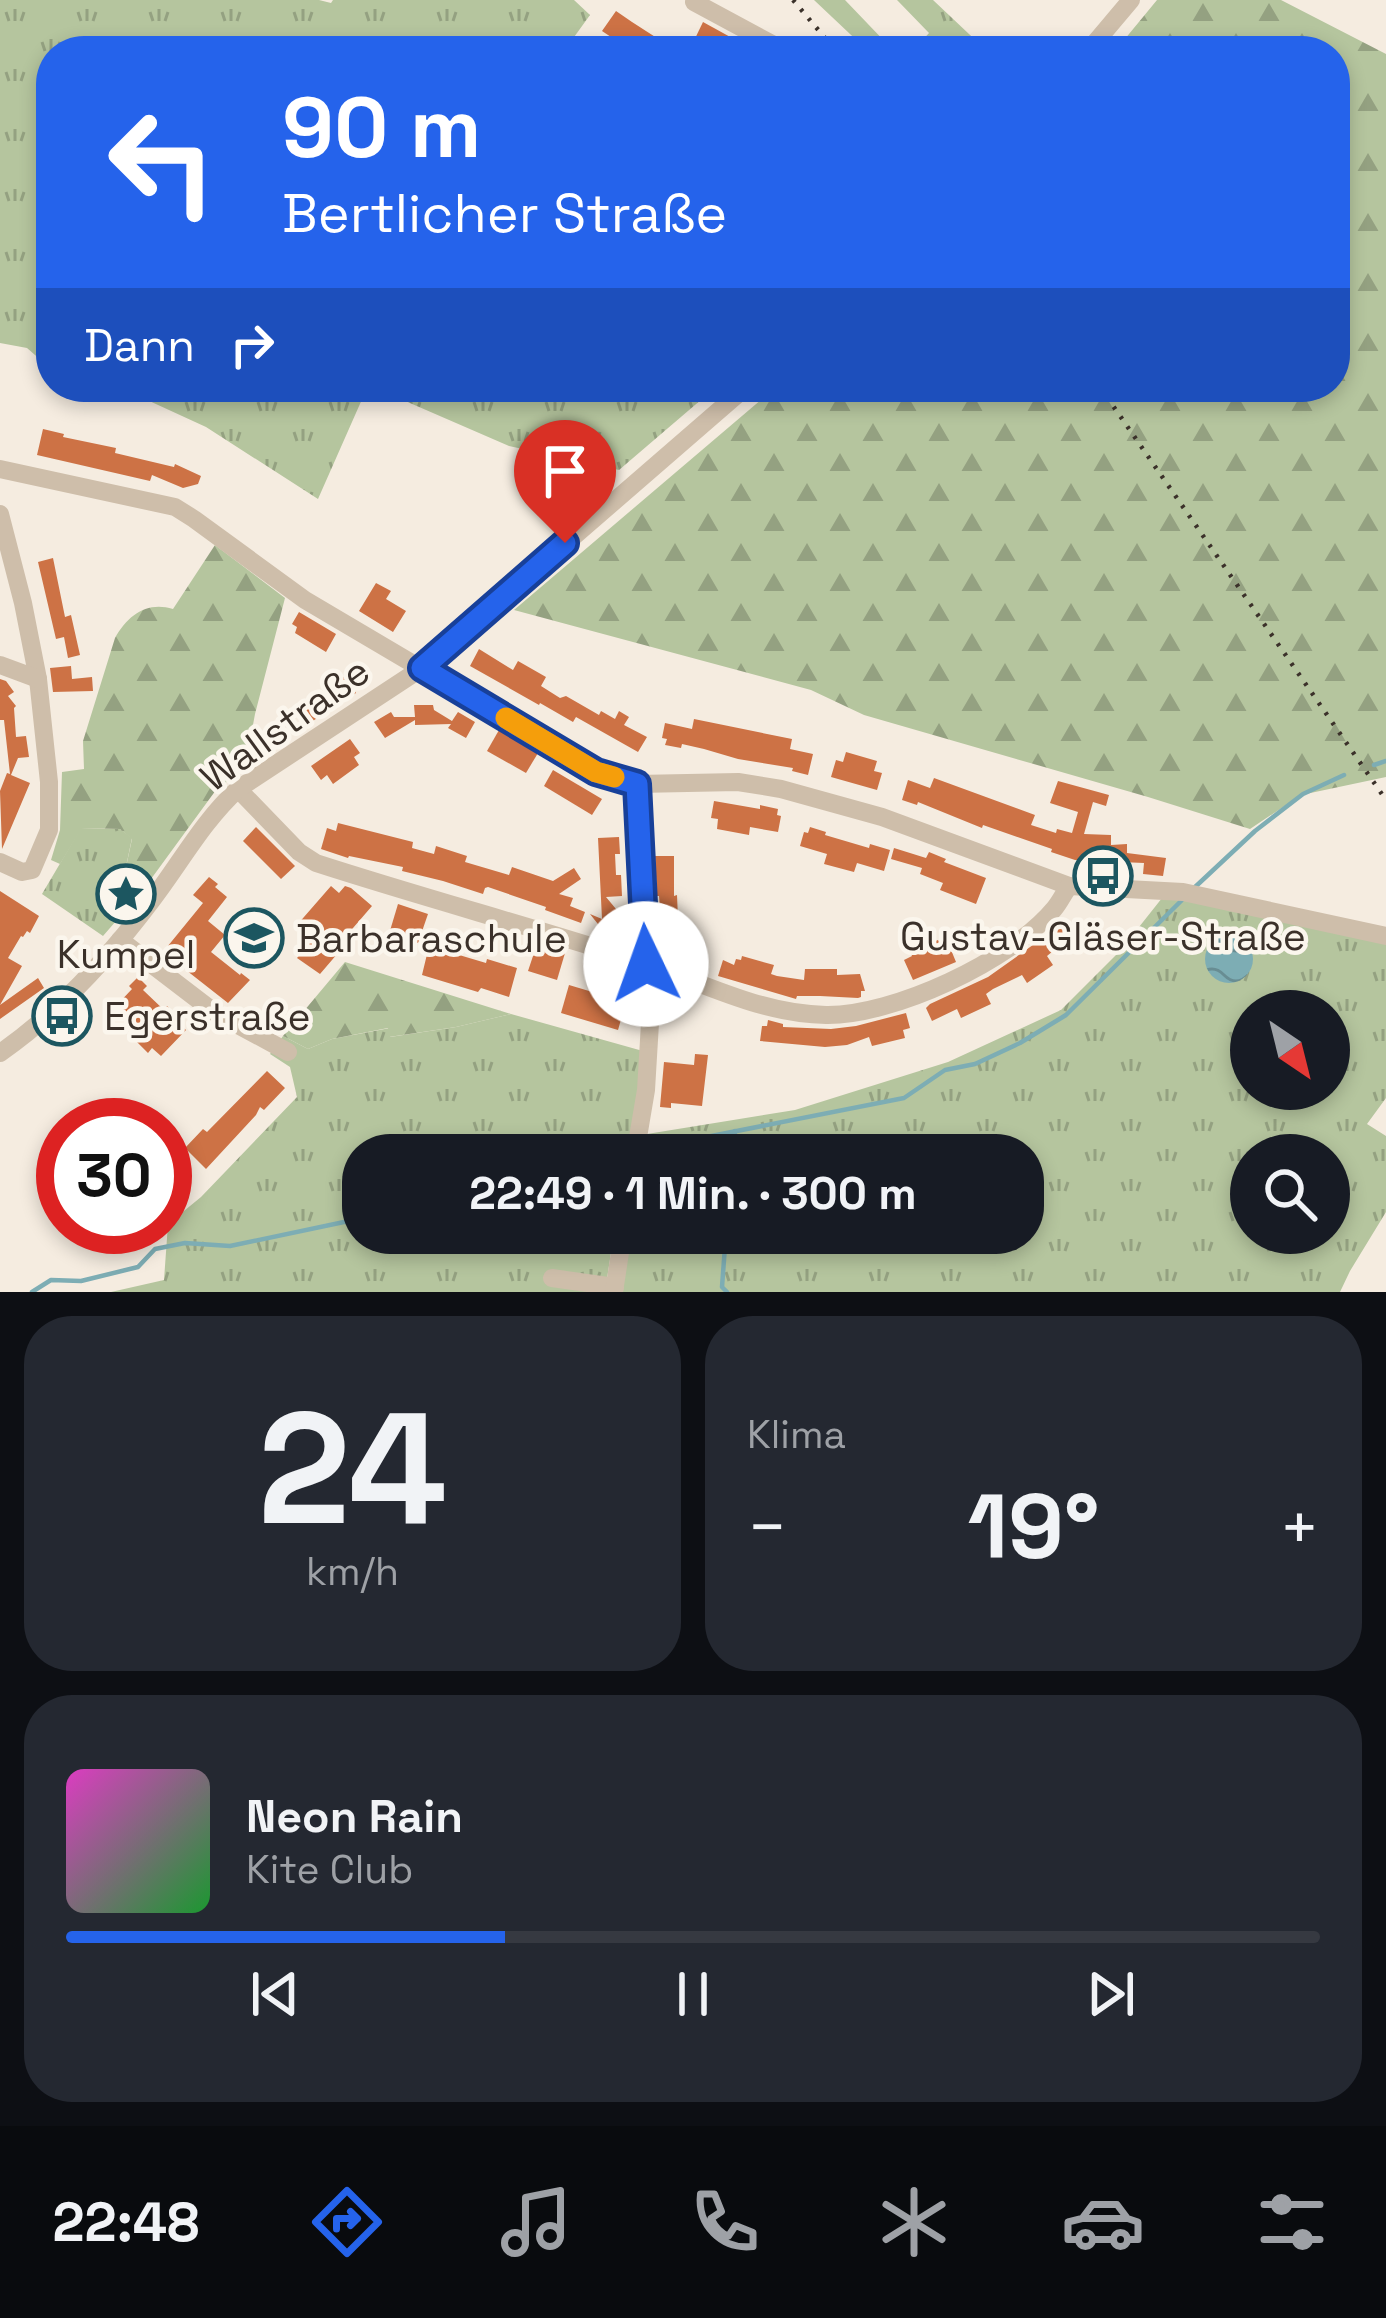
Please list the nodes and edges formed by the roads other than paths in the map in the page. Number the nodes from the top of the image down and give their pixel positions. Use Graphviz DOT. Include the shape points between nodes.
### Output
graph roads {
  1 [pos="1131,0"];
  2 [pos="694,2"];
  3 [pos="757,36"];
  4 [pos="1101,36"];
  5 [pos="729,402"];
  6 [pos="0,469"];
  7 [pos="0,514"];
  8 [pos="0,665"];
  9 [pos="422,668"];
  10 [pos="38,679"];
  11 [pos="637,784"];
  12 [pos="238,789"];
  13 [pos="8,866"];
  14 [pos="1069,886"];
  15 [pos="1386,936"];
  16 [pos="120,940"];
  17 [pos="646,964"];
  18 [pos="288,1052"];
  19 [pos="0,1053"];
  20 [pos="638,1134"];
  21 [pos="620,1254"];
  22 [pos="552,1278"];
  23 [pos="614,1290"];
  1 -- 4 [label="street"];
  2 -- 3 [label="street"];
  5 -- 9 [label="street, Wallstraße"];
  6 -- 9 [label="street" via="175,508 305,600"];
  7 -- 10 [label="street"];
  8 -- 10 [label="street"];
  9 -- 11 [label="street" via="596,772"];
  9 -- 12 [label="street, Wallstraße"];
  10 -- 13 [label="street" via="49,830 32,870"];
  11 -- 14 [label="street" via="781,789"];
  11 -- 17 [label="street"];
  12 -- 16 [label="street, Wallstraße"];
  12 -- 17 [label="street" via="316,863"];
  14 -- 15 [label="street" via="1193,895"];
  14 -- 17 [label="street" via="1041,922 980,966 856,1012 791,1012"];
  16 -- 18 [label="street" via="214,1012"];
  16 -- 19 [label="street, Wallstraße"];
  17 -- 20 [label="street" via="650,1053"];
  21 -- 23 [label="street"];
  22 -- 23 [label="street"];
}
